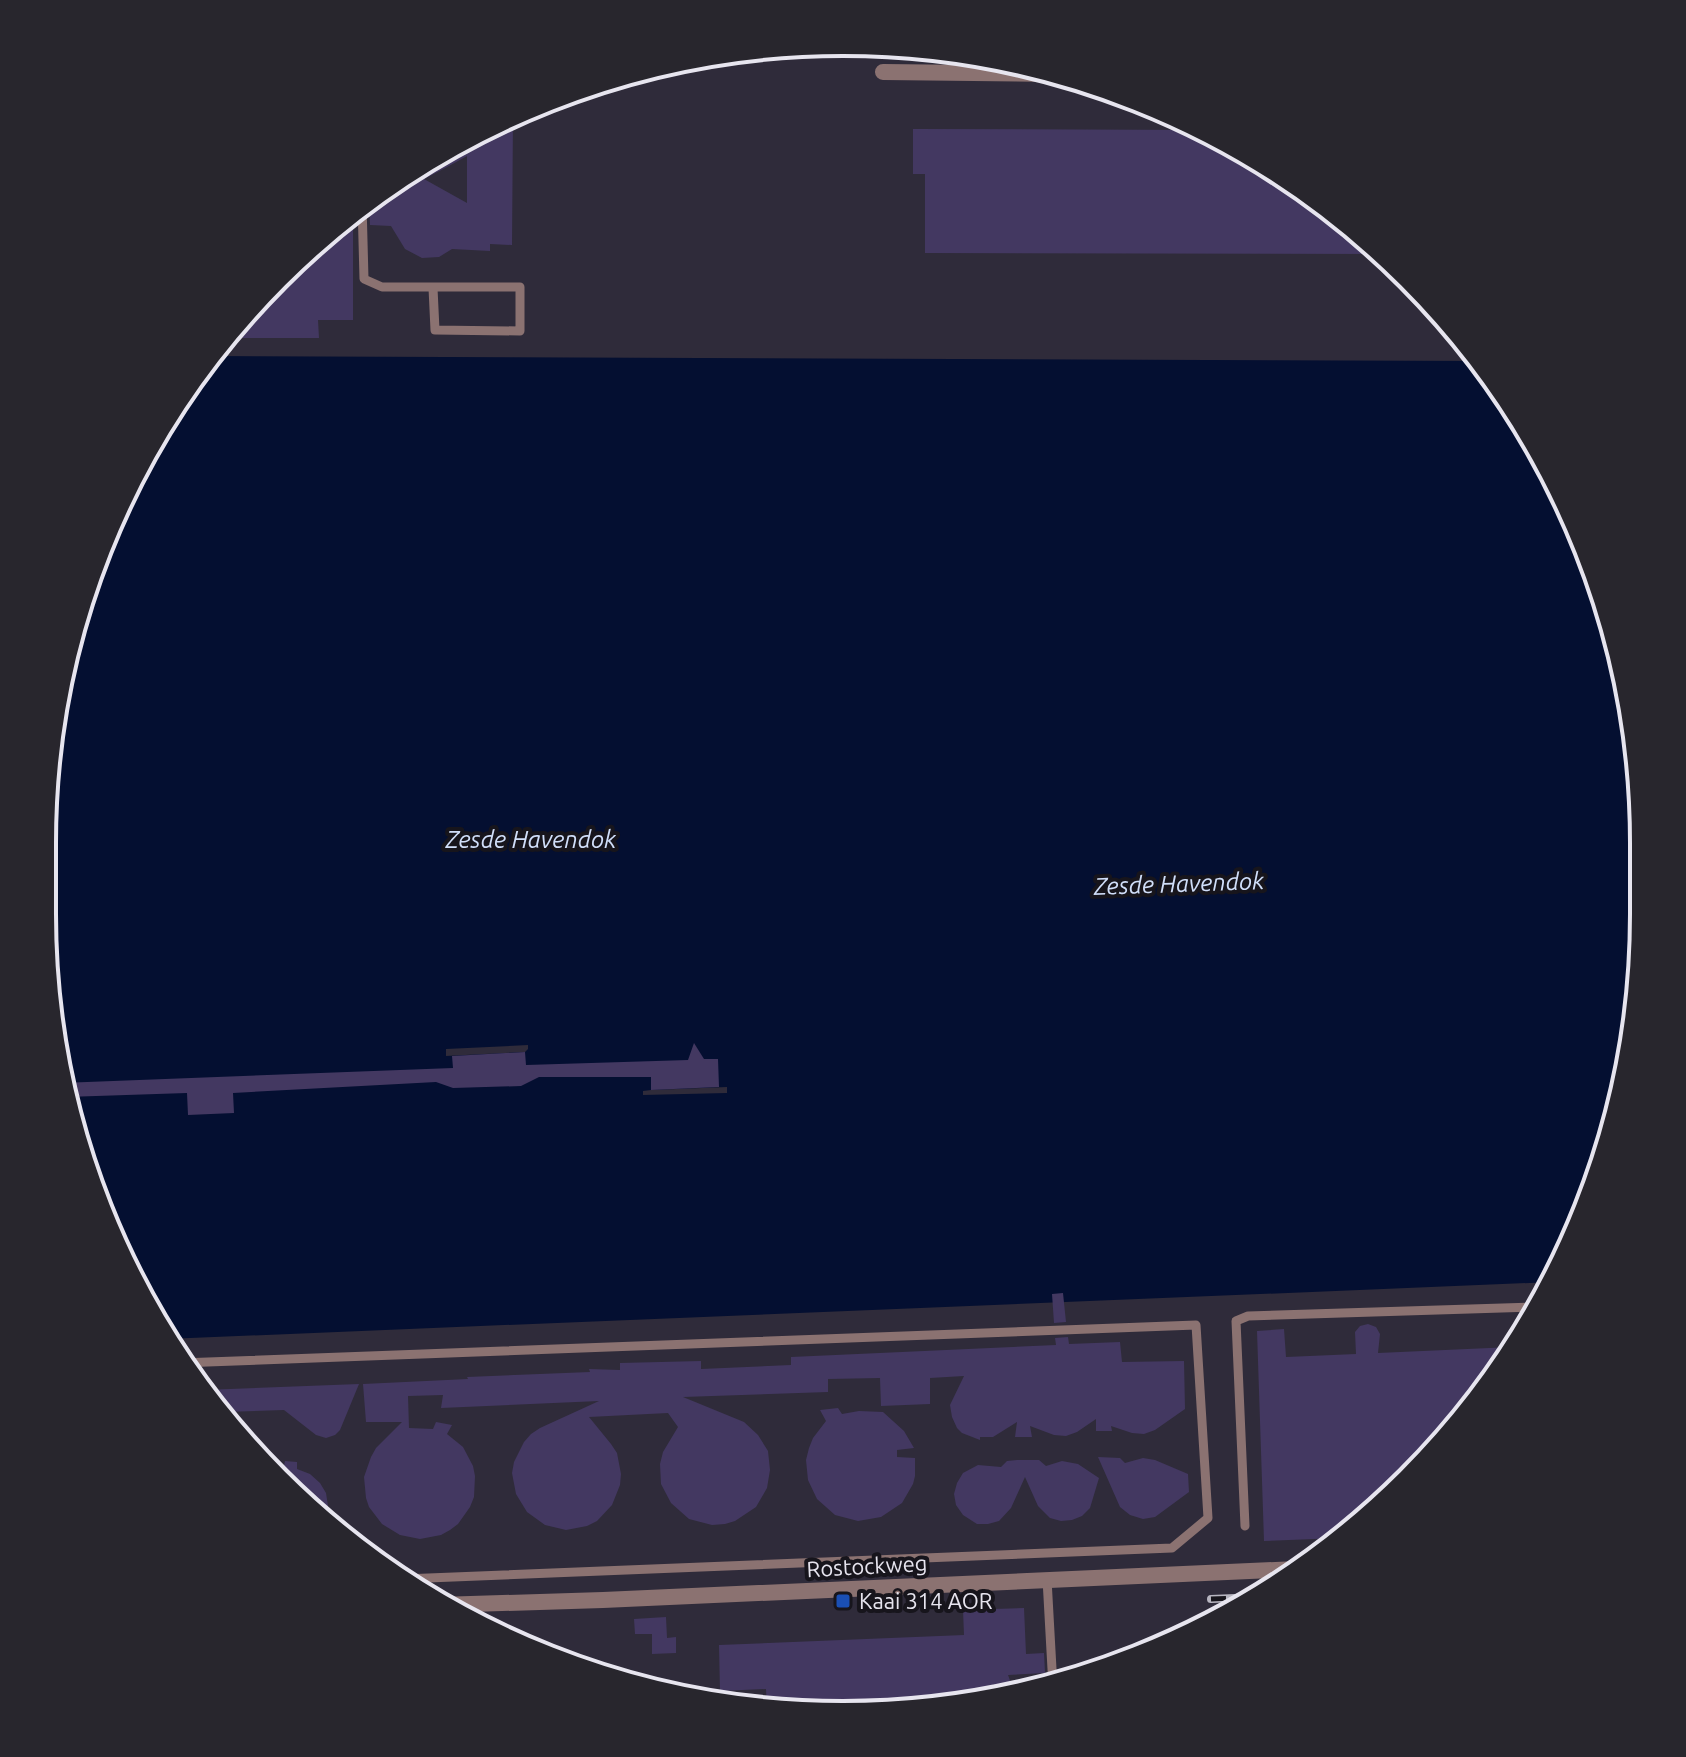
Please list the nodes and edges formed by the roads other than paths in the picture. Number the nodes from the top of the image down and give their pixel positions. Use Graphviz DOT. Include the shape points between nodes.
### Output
graph roads {
  1 [pos="883,72"];
  2 [pos="1007,73"];
  3 [pos="362,220"];
  4 [pos="433,288"];
  5 [pos="1525,1307"];
  6 [pos="197,1362"];
  7 [pos="1245,1526"];
  8 [pos="1277,1570"];
  9 [pos="422,1578"];
  10 [pos="1047,1579"];
  11 [pos="464,1604"];
  12 [pos="1052,1672"];
  1 -- 2 [label="street"];
  3 -- 4 [label="lane" via="364,279 382,287"];
  4 -- 4 [label="lane" via="435,330 520,331 520,287"];
  5 -- 7 [label="lane" via="1248,1316 1236,1321"];
  6 -- 9 [label="lane" via="1196,1325 1208,1518 1172,1548"];
  8 -- 10 [label="street, Rostockweg"];
  10 -- 11 [label="street, Rostockweg"];
  10 -- 12 [label="lane"];
}
